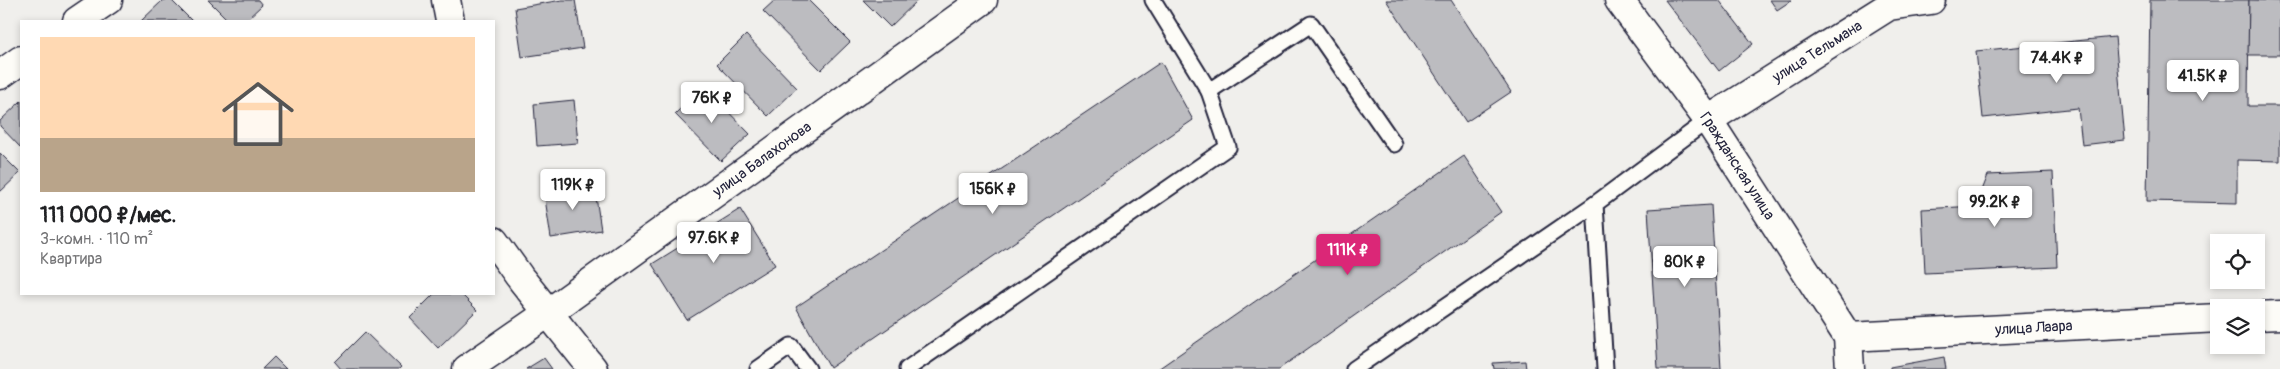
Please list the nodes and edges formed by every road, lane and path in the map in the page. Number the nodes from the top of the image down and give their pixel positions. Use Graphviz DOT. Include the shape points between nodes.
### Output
graph roads {
  1 [pos="108,0"];
  2 [pos="446,0"];
  3 [pos="983,0"];
  4 [pos="1153,0"];
  5 [pos="1619,0"];
  6 [pos="1931,0"];
  7 [pos="78,20"];
  8 [pos="450,20"];
  9 [pos="20,61"];
  10 [pos="0,75"];
  11 [pos="1209,91"];
  12 [pos="1708,120"];
  13 [pos="1394,144"];
  14 [pos="1595,204"];
  15 [pos="495,242"];
  16 [pos="548,313"];
  17 [pos="2280,315"];
  18 [pos="2265,316"];
  19 [pos="2210,318"];
  20 [pos="1848,337"];
  21 [pos="467,369"];
  22 [pos="593,369"];
  23 [pos="758,369"];
  24 [pos="808,369"];
  25 [pos="908,369"];
  26 [pos="1354,369"];
  27 [pos="1605,369"];
  28 [pos="1850,369"];
  1 -- 7 [label="street"];
  2 -- 8 [label="street"];
  3 -- 16 [label="street, улица Балахонова"];
  4 -- 11 [label="lane"];
  5 -- 12 [label="street, Гражданская улица"];
  6 -- 12 [label="street, улица Тельмана" via="1889,6"];
  9 -- 10 [label="street"];
  11 -- 13 [label="lane" via="1311,24"];
  11 -- 25 [label="lane" via="1228,147"];
  12 -- 14 [label="lane"];
  12 -- 20 [label="street, Гражданская улица"];
  14 -- 26 [label="lane"];
  14 -- 27 [label="lane"];
  15 -- 16 [label="street"];
  16 -- 21 [label="street, улица Балахонова"];
  16 -- 22 [label="street"];
  17 -- 18 [label="street"];
  19 -- 20 [label="street, улица Лаара"];
  20 -- 28 [label="street"];
  23 -- 24 [label="lane" via="791,346"];
}
